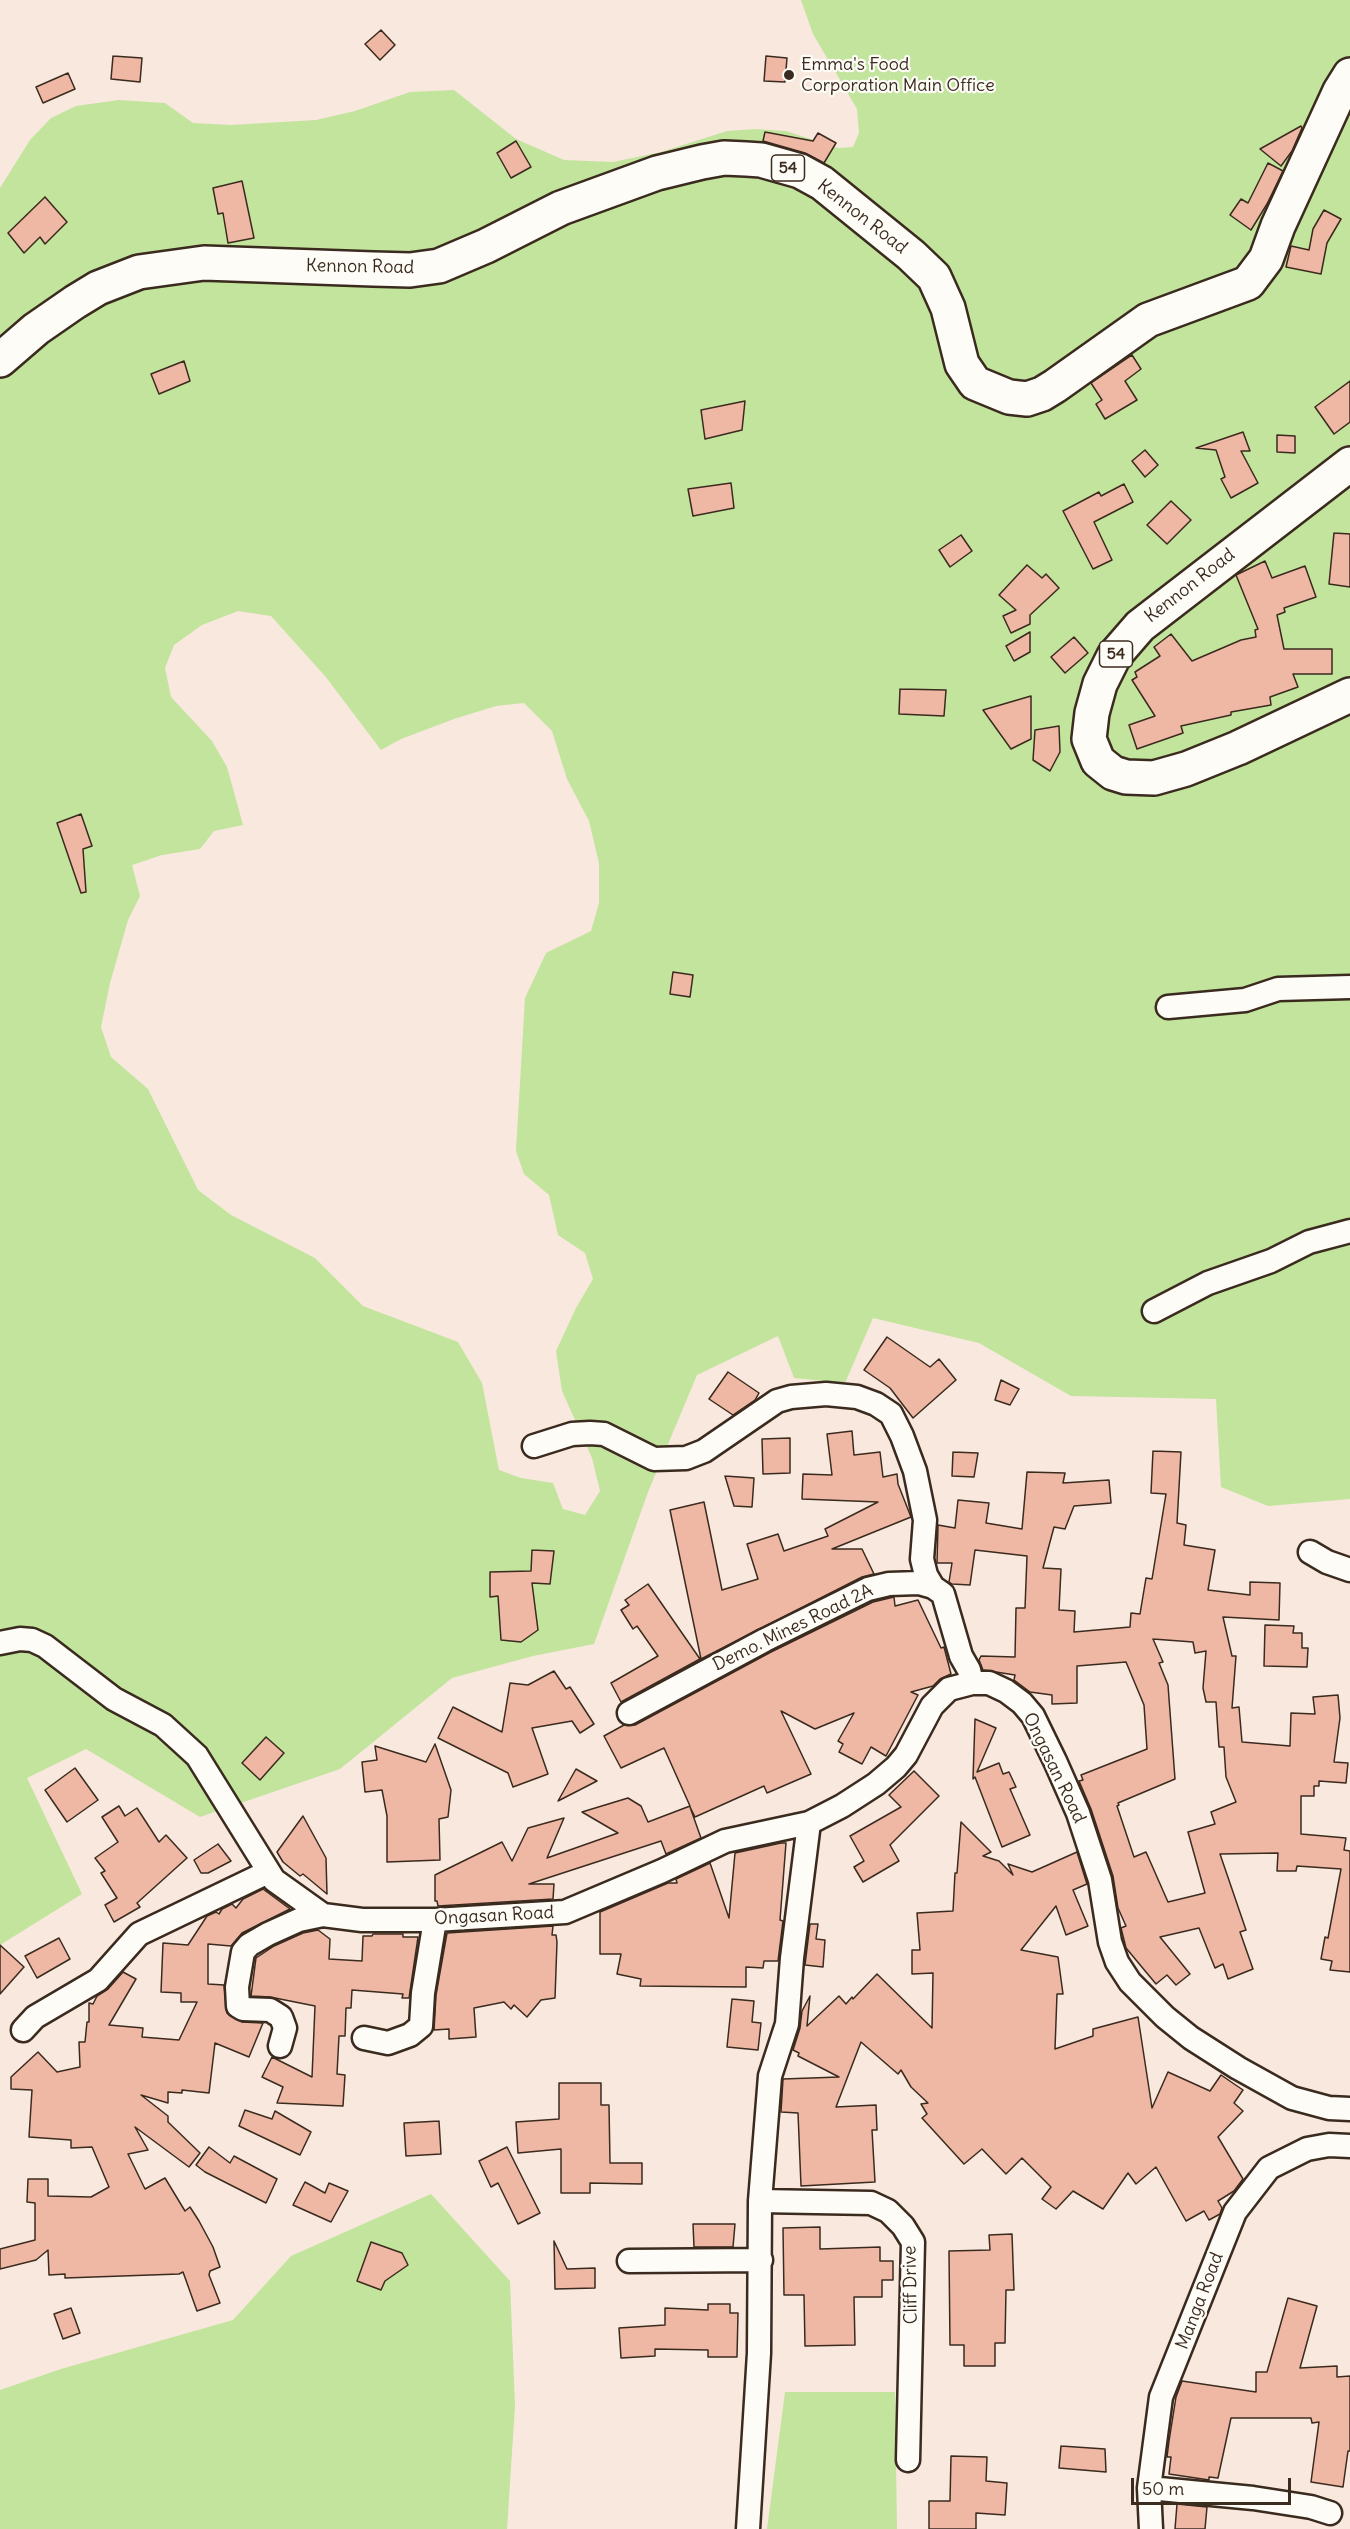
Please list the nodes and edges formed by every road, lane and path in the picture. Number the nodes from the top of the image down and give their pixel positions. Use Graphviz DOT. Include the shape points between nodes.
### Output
graph roads {
  1 [pos="1350,75"];
  2 [pos="0,360"];
  3 [pos="1350,464"];
  4 [pos="1350,695"];
  5 [pos="1350,987"];
  6 [pos="1168,1007"];
  7 [pos="1350,1231"];
  8 [pos="1154,1311"];
  9 [pos="534,1446"];
  10 [pos="1310,1552"];
  11 [pos="1350,1570"];
  12 [pos="933,1587"];
  13 [pos="0,1644"];
  14 [pos="972,1683"];
  15 [pos="629,1713"];
  16 [pos="809,1823"];
  17 [pos="268,1872"];
  18 [pos="323,1915"];
  19 [pos="435,1920"];
  20 [pos="23,2030"];
  21 [pos="364,2038"];
  22 [pos="280,2046"];
  23 [pos="1350,2109"];
  24 [pos="1350,2146"];
  25 [pos="760,2201"];
  26 [pos="761,2260"];
  27 [pos="629,2261"];
  28 [pos="908,2460"];
  29 [pos="1149,2488"];
  30 [pos="1330,2513"];
  31 [pos="748,2529"];
  32 [pos="1151,2529"];
  1 -- 2 [label="highway, Kennon Road / 54" via="1266,259 1248,283 1148,320 1055,386 1027,399 1009,397 975,383 962,364 948,308 934,277 822,183 800,171 761,160 724,158 657,173 561,208 439,266 382,270 204,263 139,272 75,302"];
  3 -- 4 [label="highway, Kennon Road / 54" via="1140,626 1114,656 1100,684 1089,739 1098,761 1113,773 1154,778 1238,748"];
  5 -- 6 [label="street" via="1278,989 1245,999"];
  7 -- 8 [label="street" via="1309,1242 1271,1261 1208,1283"];
  9 -- 12 [label="street" via="572,1434 604,1434 654,1459 686,1458 704,1451 777,1401 826,1394 857,1397 891,1414 902,1436 915,1471 925,1520 922,1559"];
  10 -- 11 [label="street"];
  12 -- 14 [label="street" via="947,1600"];
  12 -- 15 [label="street, Demo. Mines Road 2A" via="919,1583 868,1589"];
  13 -- 17 [label="street, Ongasan Road" via="20,1639 45,1646 114,1699 163,1725 197,1756"];
  14 -- 16 [label="street, Ongasan Road" via="949,1689 937,1700 906,1755 876,1784"];
  14 -- 23 [label="street, Ongasan Road" via="989,1683 1006,1691 1033,1716 1078,1812 1100,1880 1110,1942 1130,1982 1191,2038 1238,2068 1292,2098"];
  16 -- 19 [label="street, Ongasan Road" via="725,1841 565,1912"];
  16 -- 25 [label="street" via="787,2024 770,2076"];
  17 -- 18 [label="street, Ongasan Road"];
  17 -- 20 [label="street" via="139,1934 98,1980 34,2017"];
  18 -- 19 [label="street, Ongasan Road" via="362,1920"];
  18 -- 22 [label="street" via="299,1920 268,1934 243,1952 238,2006 270,2010 281,2017 285,2028"];
  19 -- 21 [label="street" via="421,2026 388,2043"];
  24 -- 29 [label="street, Manga Road" via="1307,2150 1269,2168 1235,2212 1161,2397"];
  25 -- 26 [label="street"];
  25 -- 28 [label="street, Cliff Drive" via="871,2203 888,2211 913,2242"];
  26 -- 27 [label="street"];
  26 -- 31 [label="street"];
  29 -- 30 [label="street" via="1253,2498"];
  29 -- 32 [label="street, Manga Road"];
}
